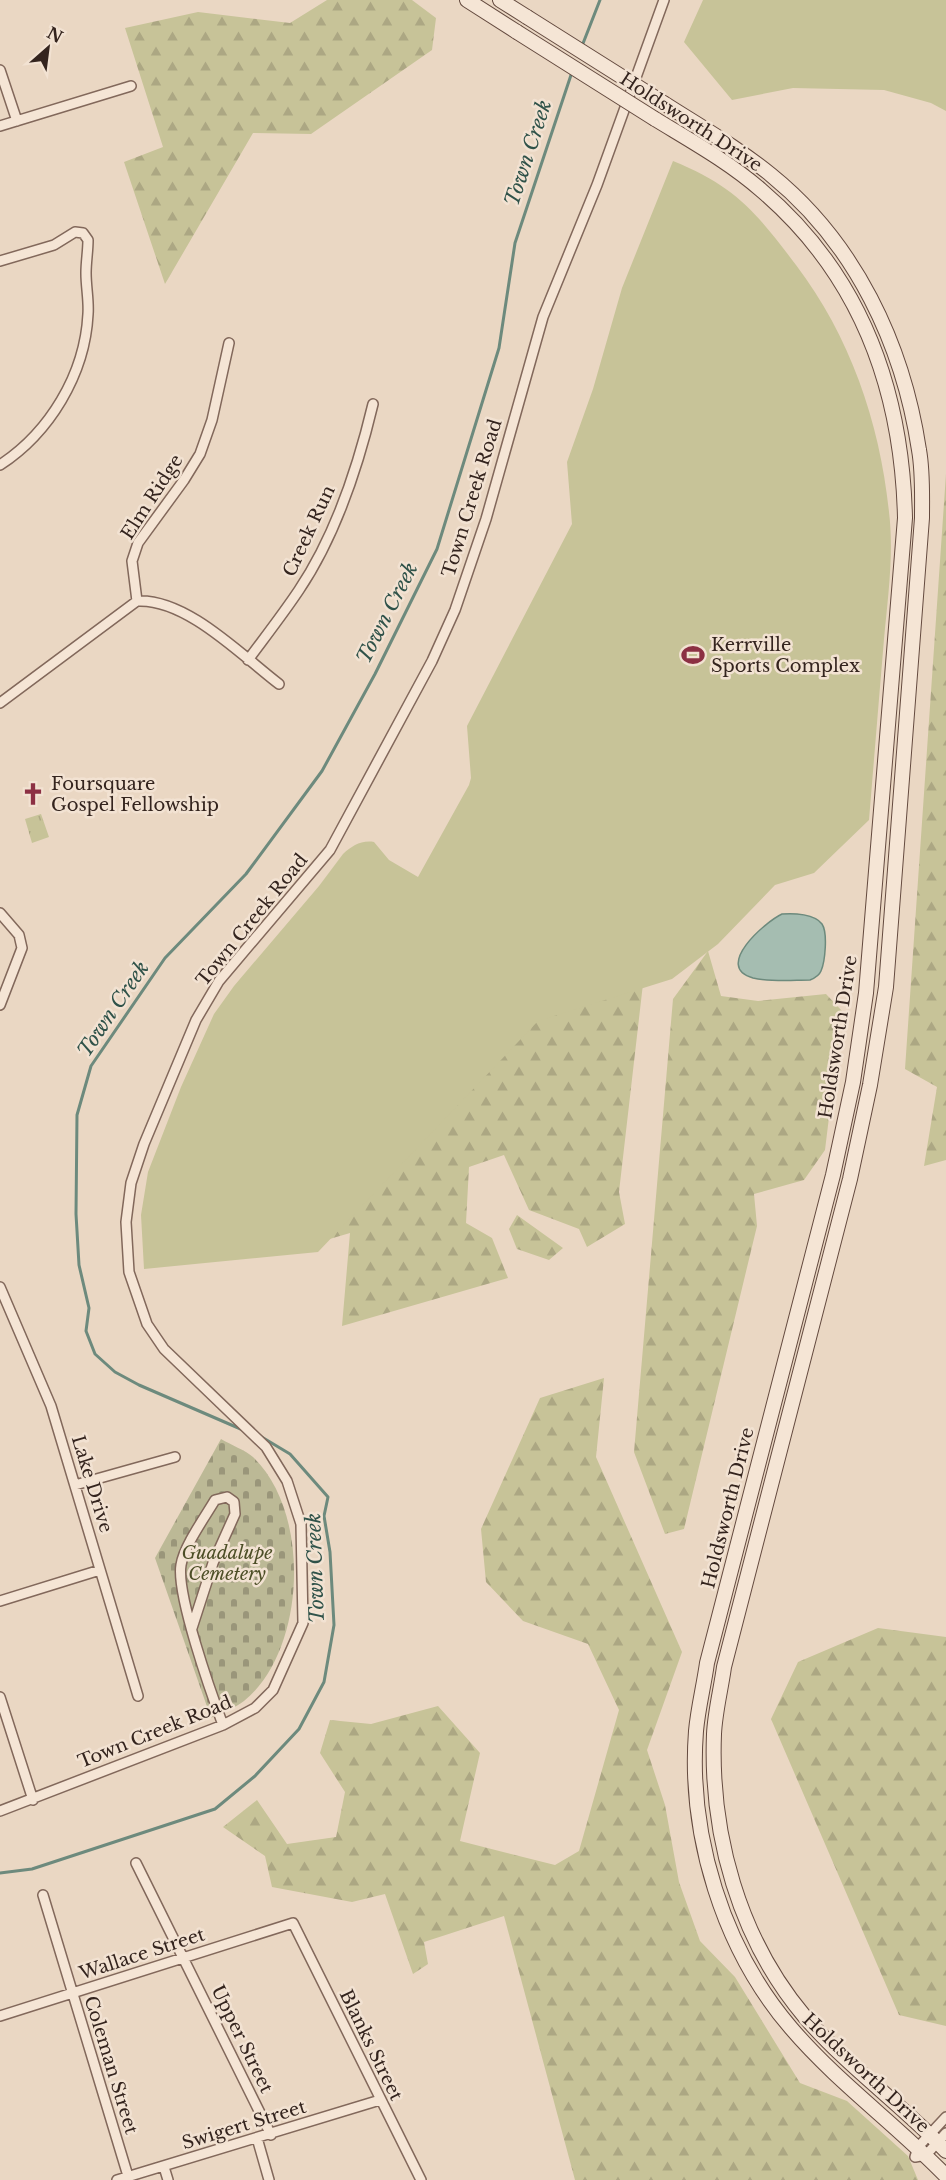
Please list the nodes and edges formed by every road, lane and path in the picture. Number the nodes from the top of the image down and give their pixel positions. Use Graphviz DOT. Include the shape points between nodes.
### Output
graph roads {
  1 [pos="466,0"];
  2 [pos="500,0"];
  3 [pos="664,0"];
  4 [pos="0,70"];
  5 [pos="131,86"];
  6 [pos="17,121"];
  7 [pos="0,126"];
  8 [pos="0,261"];
  9 [pos="229,343"];
  10 [pos="373,404"];
  11 [pos="0,465"];
  12 [pos="137,601"];
  13 [pos="248,660"];
  14 [pos="279,684"];
  15 [pos="0,703"];
  16 [pos="874,893"];
  17 [pos="892,893"];
  18 [pos="0,913"];
  19 [pos="0,1005"];
  20 [pos="0,1287"];
  21 [pos="175,1457"];
  22 [pos="759,1462"];
  23 [pos="776,1467"];
  24 [pos="75,1485"];
  25 [pos="100,1570"];
  26 [pos="0,1601"];
  27 [pos="192,1628"];
  28 [pos="138,1696"];
  29 [pos="0,1697"];
  30 [pos="223,1725"];
  31 [pos="33,1800"];
  32 [pos="0,1811"];
  33 [pos="136,1863"];
  34 [pos="43,1895"];
  35 [pos="293,1923"];
  36 [pos="184,1958"];
  37 [pos="71,1994"];
  38 [pos="0,2016"];
  39 [pos="380,2100"];
  40 [pos="946,2117"];
  41 [pos="271,2135"];
  42 [pos="257,2138"];
  43 [pos="940,2140"];
  44 [pos="922,2151"];
  45 [pos="164,2167"];
  46 [pos="128,2176"];
  47 [pos="946,2176"];
  48 [pos="117,2180"];
  49 [pos="168,2180"];
  50 [pos="269,2180"];
  51 [pos="421,2180"];
  1 -- 16 [label="main road, Holdsworth Drive, bridge" via="731,167 789,216 815,245 863,319 895,416 903,468 904,518"];
  2 -- 17 [label="main road, Holdsworth Drive, bridge" via="741,152 801,203 829,234 879,312 899,363 920,452 922,518"];
  3 -- 30 [label="street, Town Creek Road" via="597,186 543,317 486,519 455,610 330,850 219,981 202,1011 148,1133 131,1183 126,1222 129,1272 147,1324 165,1349 260,1441 287,1481 301,1524 303,1623 273,1690 255,1708"];
  4 -- 6 [label="street"];
  5 -- 6 [label="street"];
  6 -- 7 [label="street"];
  8 -- 11 [label="street" via="54,245 75,232 88,240 87,332 73,373 61,403 45,426"];
  9 -- 12 [label="street, Elm Ridge" via="212,420 200,454 138,543 132,561"];
  10 -- 13 [label="street, Creek Run" via="335,520 299,591"];
  12 -- 13 [label="street" via="163,603 186,612"];
  12 -- 15 [label="street"];
  13 -- 14 [label="street"];
  16 -- 17 [label="main road"];
  16 -- 22 [label="main road, Holdsworth Drive" via="866,993 853,1082"];
  17 -- 23 [label="main road, Holdsworth Drive" via="886,987 870,1085"];
  18 -- 19 [label="street" via="19,935 22,948"];
  20 -- 24 [label="street, Lake Drive" via="51,1406"];
  21 -- 24 [label="street"];
  22 -- 23 [label="main road"];
  22 -- 44 [label="main road, Holdsworth Drive" via="707,1663 696,1730 696,1786 704,1846 727,1920 754,1976 790,2027"];
  23 -- 43 [label="main road, Holdsworth Drive" via="724,1667 714,1732 714,1785 721,1843 740,1905 770,1967 804,2016 849,2062"];
  24 -- 25 [label="street, Lake Drive"];
  25 -- 26 [label="street"];
  25 -- 28 [label="street, Lake Drive"];
  27 -- 27 [label="street" via="180,1585 181,1564 215,1500 227,1497 234,1502 235,1514 213,1563"];
  27 -- 30 [label="street"];
  29 -- 31 [label="street"];
  30 -- 31 [label="street, Town Creek Road"];
  31 -- 32 [label="street, Town Creek Road"];
  33 -- 36 [label="street, Upper Street"];
  34 -- 37 [label="street, Coleman Street"];
  35 -- 36 [label="street, Wallace Street"];
  35 -- 39 [label="street, Blanks Street"];
  36 -- 37 [label="street, Wallace Street"];
  36 -- 41 [label="street, Upper Street"];
  37 -- 38 [label="street, Wallace Street"];
  37 -- 46 [label="street, Coleman Street"];
  39 -- 41 [label="street, Swigert Street"];
  39 -- 51 [label="street, Blanks Street"];
  40 -- 43 [label="street"];
  41 -- 42 [label="street, Swigert Street"];
  42 -- 45 [label="street, Swigert Street"];
  42 -- 50 [label="street"];
  43 -- 44 [label="street"];
  44 -- 47 [label="main road, Holdsworth Drive"];
  45 -- 46 [label="street, Swigert Street"];
  45 -- 49 [label="street"];
  46 -- 48 [label="street, Swigert Street"];
}
